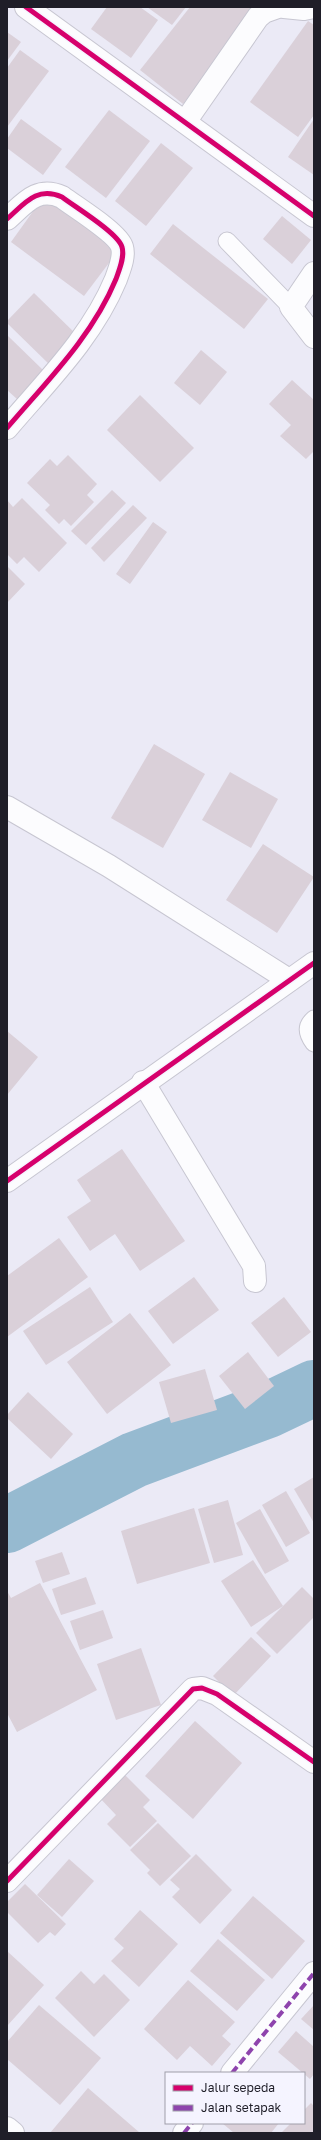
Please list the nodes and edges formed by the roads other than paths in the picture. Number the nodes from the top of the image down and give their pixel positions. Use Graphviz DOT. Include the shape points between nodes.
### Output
graph roads {
  1 [pos="26,7"];
  2 [pos="278,7"];
  3 [pos="284,7"];
  4 [pos="314,7"];
  5 [pos="185,122"];
  6 [pos="314,216"];
  7 [pos="7,219"];
  8 [pos="227,241"];
  9 [pos="314,273"];
  10 [pos="291,308"];
  11 [pos="314,337"];
  12 [pos="7,428"];
  13 [pos="7,807"];
  14 [pos="314,963"];
  15 [pos="289,980"];
  16 [pos="314,1020"];
  17 [pos="314,1043"];
  18 [pos="143,1082"];
  19 [pos="7,1181"];
  20 [pos="255,1281"];
  21 [pos="314,1762"];
  22 [pos="7,1881"];
  23 [pos="314,1973"];
  24 [pos="233,2072"];
  25 [pos="191,2124"];
  26 [pos="7,2128"];
  27 [pos="13,2133"];
  28 [pos="184,2133"];
  1 -- 5 [label="street"];
  2 -- 5 [label="street" via="258,17"];
  3 -- 4 [label="street"];
  5 -- 6 [label="street"];
  7 -- 12 [label="street" via="35,196 45,192 54,194 62,197 112,234 122,247 123,256 105,304 84,339"];
  8 -- 10 [label="lane"];
  9 -- 10 [label="street"];
  10 -- 11 [label="street"];
  13 -- 15 [label="street" via="109,866"];
  14 -- 15 [label="street"];
  15 -- 18 [label="street"];
  16 -- 17 [label="lane" via="308,1026 308,1034"];
  18 -- 19 [label="street"];
  18 -- 20 [label="street" via="254,1266"];
  21 -- 22 [label="street" via="217,1694 202,1688 193,1689"];
  23 -- 24 [label="street"];
  25 -- 28 [label="street"];
  26 -- 27 [label="street"];
}
